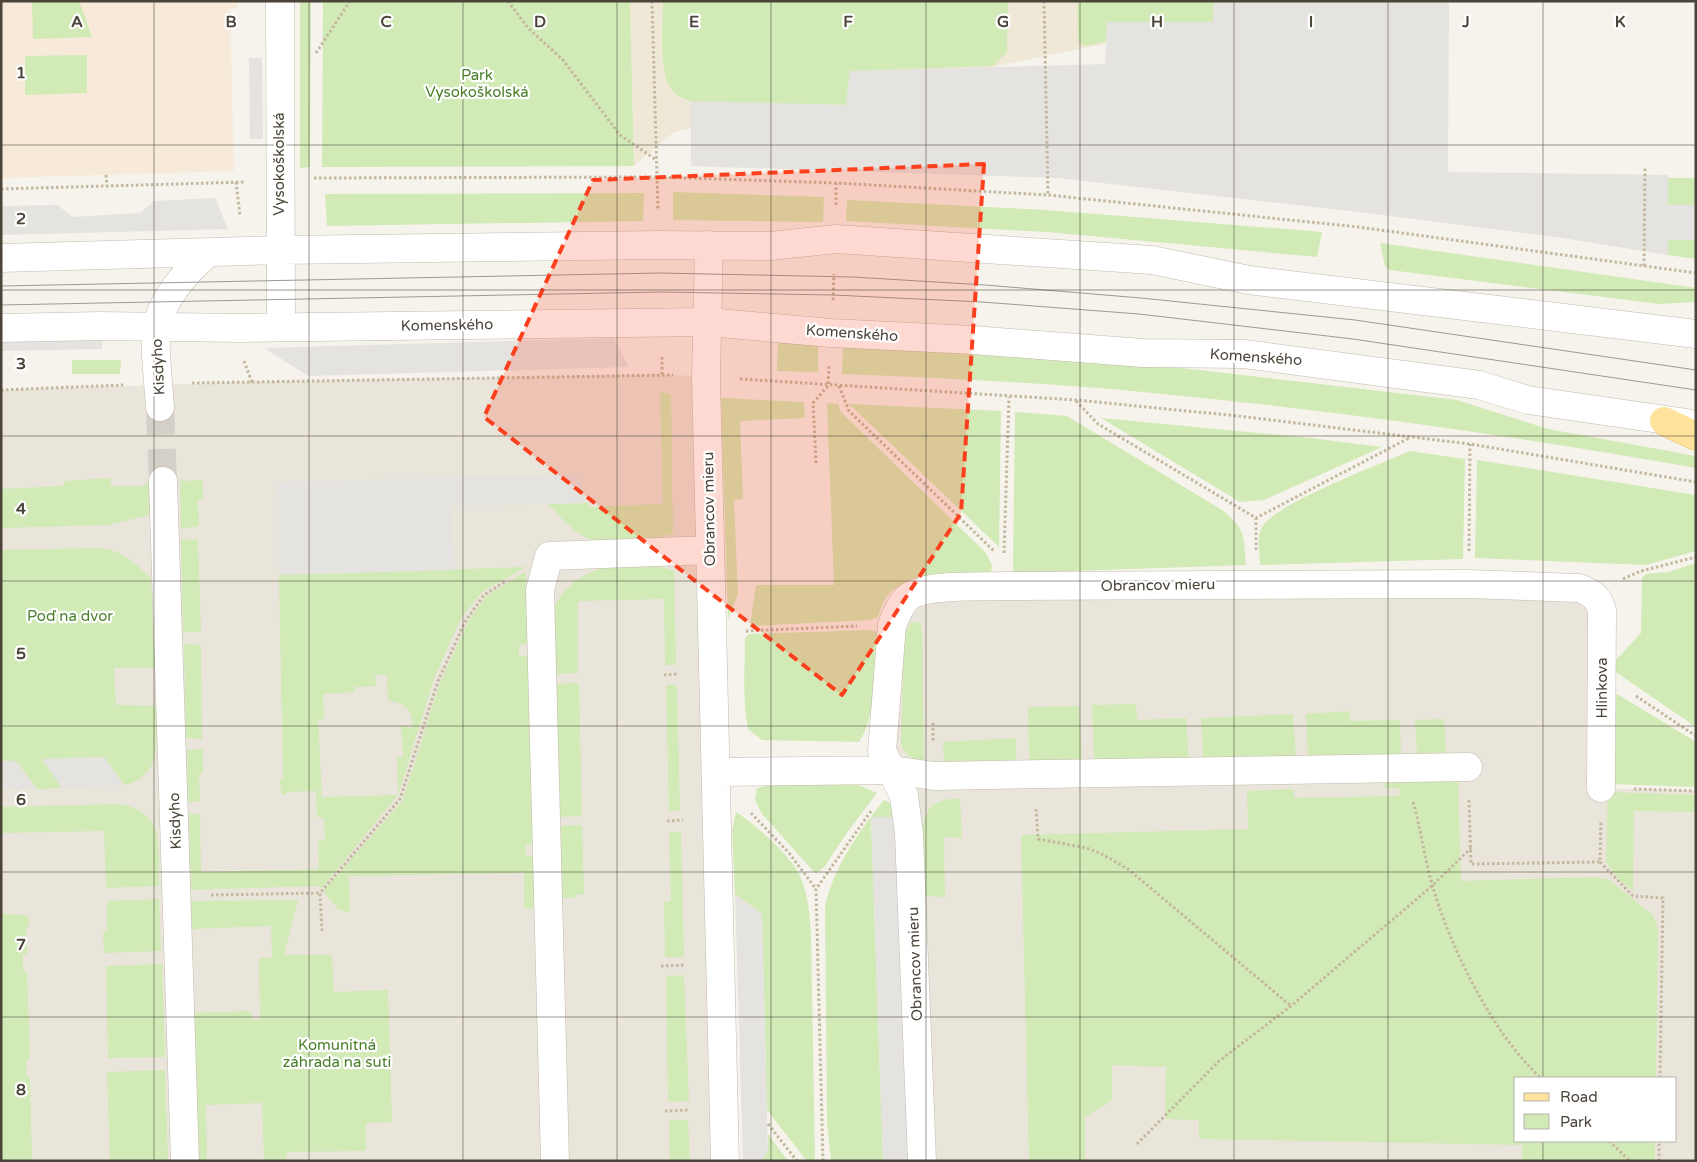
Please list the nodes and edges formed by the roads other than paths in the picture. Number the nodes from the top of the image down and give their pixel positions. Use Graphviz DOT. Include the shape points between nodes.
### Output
graph roads {
  1 [pos="280,1"];
  2 [pos="709,245"];
  3 [pos="280,250"];
  4 [pos="208,253"];
  5 [pos="1,258"];
  6 [pos="708,322"];
  7 [pos="1696,324"];
  8 [pos="156,326"];
  9 [pos="281,327"];
  10 [pos="1,328"];
  11 [pos="1656,328"];
  12 [pos="1696,334"];
  13 [pos="159,395"];
  14 [pos="1664,420"];
  15 [pos="1696,424"];
  16 [pos="1696,436"];
  17 [pos="163,481"];
  18 [pos="710,550"];
  19 [pos="1591,592"];
  20 [pos="1468,767"];
  21 [pos="892,770"];
  22 [pos="716,772"];
  23 [pos="1601,788"];
  24 [pos="185,1161"];
  25 [pos="555,1161"];
  26 [pos="725,1161"];
  27 [pos="922,1161"];
  1 -- 3 [label="street, Vysokoškolská"];
  2 -- 3 [label="street"];
  2 -- 6 [label="street, Obrancov mieru"];
  2 -- 11 [label="street" via="771,246 836,239 1152,260 1249,280"];
  3 -- 4 [label="street"];
  3 -- 9 [label="street, Vysokoškolská"];
  4 -- 5 [label="street"];
  4 -- 8 [label="street" via="194,265 166,301"];
  6 -- 9 [label="street, Komenského"];
  6 -- 14 [label="street, Komenského" via="1143,353 1244,354 1479,385 1528,400"];
  6 -- 18 [label="street, Obrancov mieru"];
  7 -- 11 [label="street"];
  8 -- 9 [label="street, Komenského"];
  8 -- 10 [label="street, Komenského"];
  8 -- 13 [label="street, Kisdyho"];
  11 -- 12 [label="street"];
  14 -- 15 [label="street, Komenského"];
  14 -- 16 [label="main road"];
  17 -- 24 [label="street, Kisdyho"];
  18 -- 22 [label="street, Obrancov mieru"];
  18 -- 25 [label="street" via="549,556 540,590"];
  19 -- 21 [label="street, Obrancov mieru" via="1566,586 1468,584 1246,584 924,591 908,597 892,625 882,751"];
  19 -- 23 [label="street, Hlinkova" via="1599,600 1602,610"];
  20 -- 21 [label="street" via="934,776"];
  21 -- 22 [label="street"];
  21 -- 27 [label="street, Obrancov mieru" via="904,796 909,834"];
  22 -- 26 [label="street, Obrancov mieru"];
}
